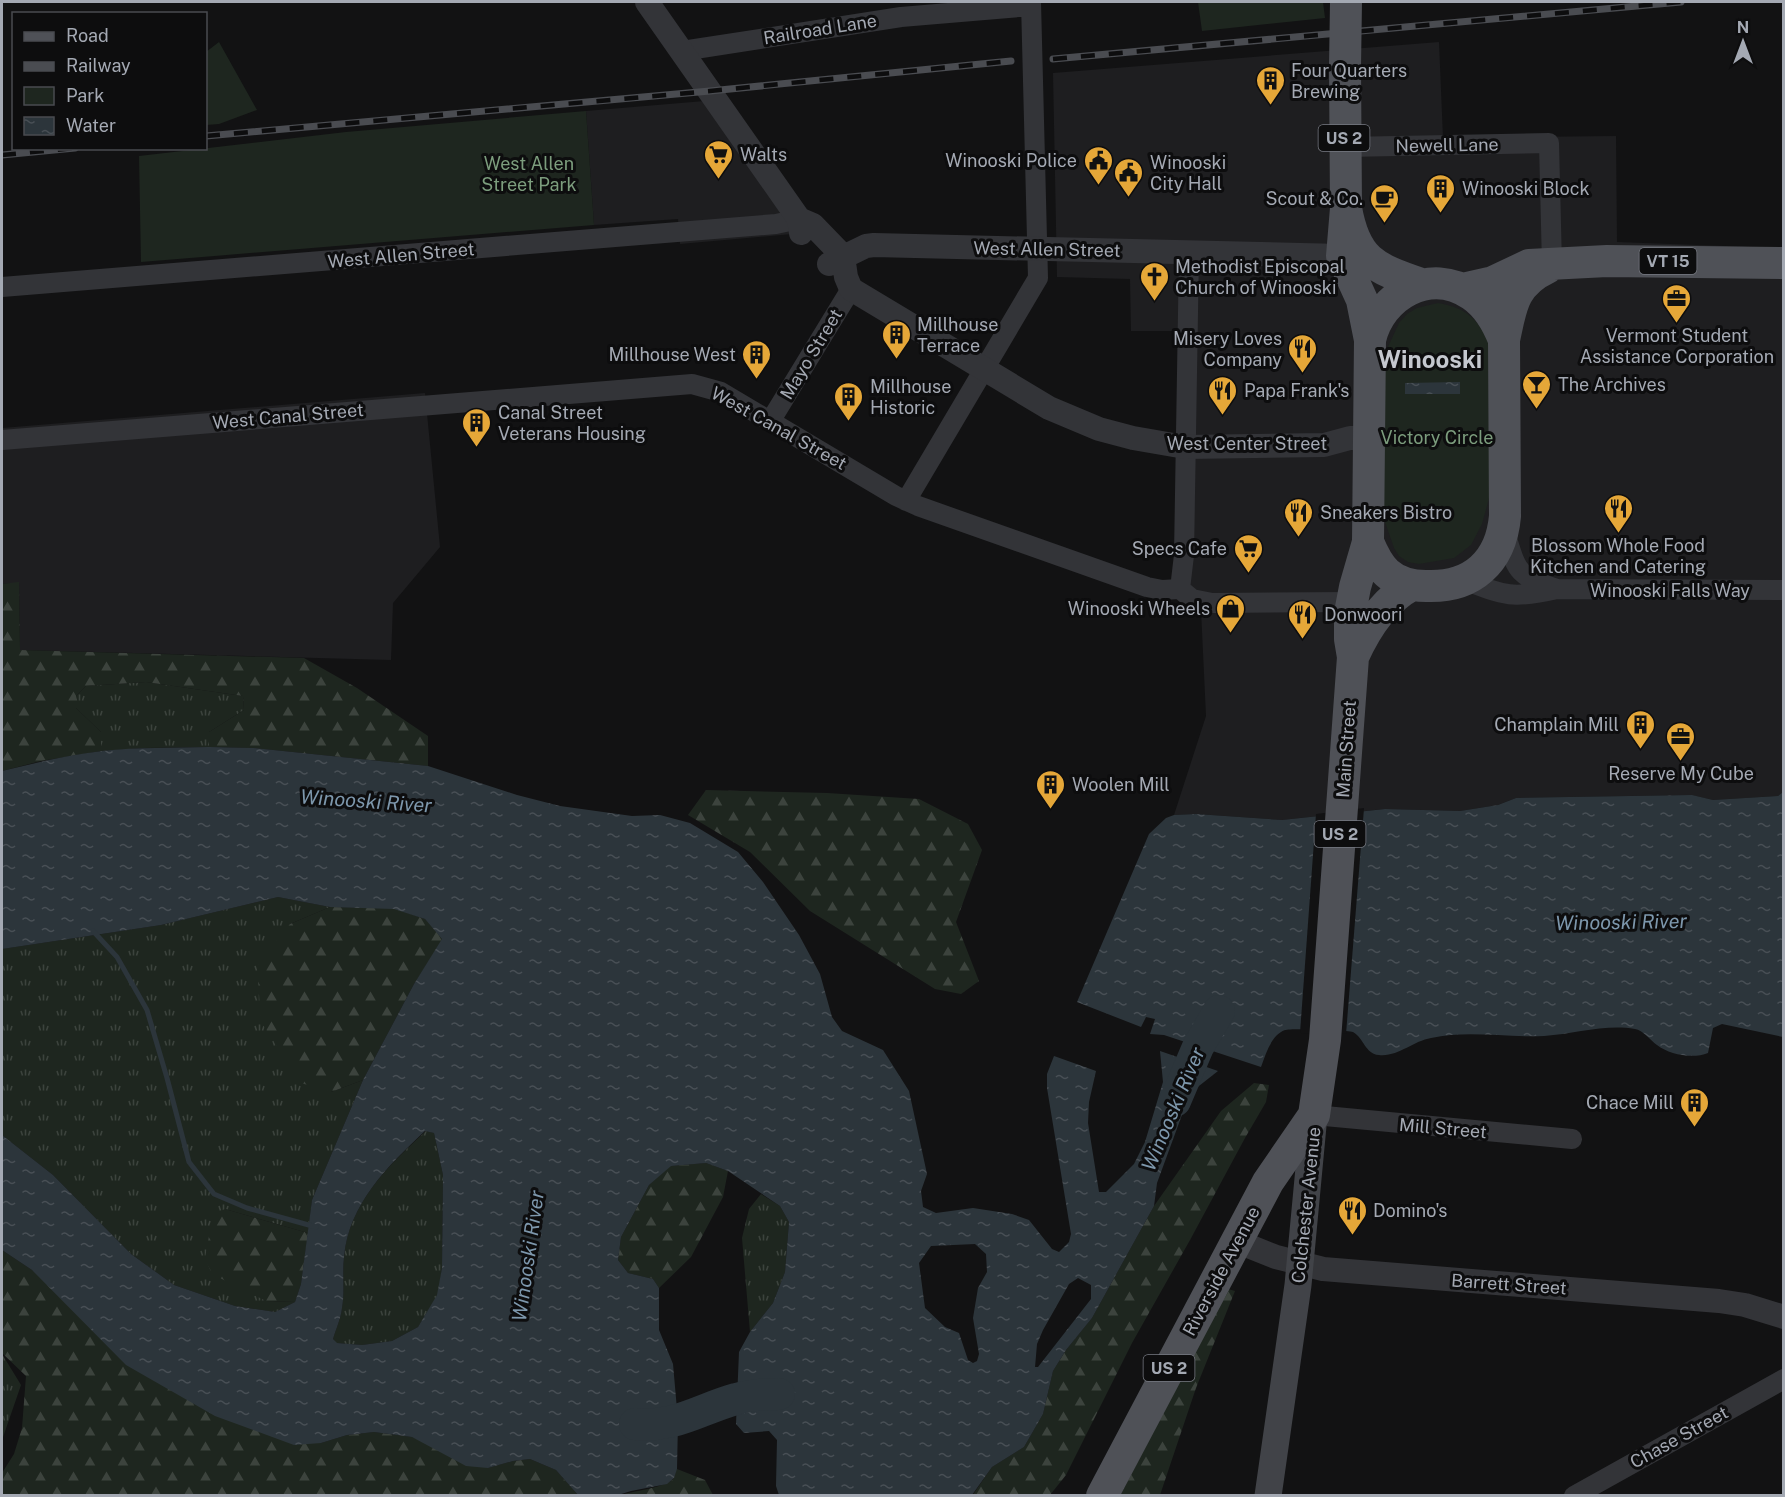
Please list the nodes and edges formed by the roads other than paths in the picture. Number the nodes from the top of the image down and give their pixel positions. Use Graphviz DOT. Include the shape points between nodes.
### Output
graph roads {
  1 [pos="647,2"];
  2 [pos="1346,2"];
  3 [pos="1031,4"];
  4 [pos="682,51"];
  5 [pos="1345,147"];
  6 [pos="1346,208"];
  7 [pos="799,219"];
  8 [pos="1037,249"];
  9 [pos="1189,252"];
  10 [pos="1341,256"];
  11 [pos="1784,263"];
  12 [pos="1552,265"];
  13 [pos="842,272"];
  14 [pos="1421,285"];
  15 [pos="2,287"];
  16 [pos="1462,290"];
  17 [pos="1370,340"];
  18 [pos="1504,340"];
  19 [pos="984,369"];
  20 [pos="771,420"];
  21 [pos="1360,438"];
  22 [pos="2,440"];
  23 [pos="1185,447"];
  24 [pos="906,501"];
  25 [pos="1504,528"];
  26 [pos="1368,542"];
  27 [pos="1464,580"];
  28 [pos="1412,585"];
  29 [pos="1180,590"];
  30 [pos="1557,590"];
  31 [pos="1784,590"];
  32 [pos="1352,602"];
  33 [pos="1353,657"];
  34 [pos="1334,913"];
  35 [pos="1314,1115"];
  36 [pos="1572,1139"];
  37 [pos="1236,1241"];
  38 [pos="1300,1264"];
  39 [pos="1784,1317"];
  40 [pos="1784,1379"];
  41 [pos="1102,1496"];
  42 [pos="1268,1496"];
  43 [pos="1574,1496"];
  1 -- 4 [label="street"];
  2 -- 5 [label="main road, US 2, bridge"];
  3 -- 4 [label="street, Railroad Lane" via="901,16"];
  3 -- 8 [label="street"];
  4 -- 7 [label="street"];
  5 -- 6 [label="main road, US 2"];
  5 -- 12 [label="street, Newell Lane" via="1549,143"];
  6 -- 10 [label="main road, US 2"];
  6 -- 14 [label="main road, US 2" via="1350,231 1365,256"];
  7 -- 13 [label="street, West Center Street" via="813,225"];
  7 -- 15 [label="street, West Allen Street" via="776,224"];
  8 -- 9 [label="street, West Allen Street"];
  8 -- 13 [label="street, West Allen Street" via="874,245 866,246"];
  8 -- 19 [label="street" via="1038,278"];
  9 -- 10 [label="street, West Allen Street"];
  9 -- 23 [label="street"];
  10 -- 17 [label="main road, Main Street / US 2" via="1362,300"];
  11 -- 12 [label="main road, VT 15" via="1607,261"];
  12 -- 16 [label="main road, VT 15" via="1529,265 1493,282"];
  12 -- 18 [label="main road, VT 15" via="1526,281 1516,294"];
  13 -- 19 [label="street, West Center Street"];
  13 -- 20 [label="street, Mayo Street"];
  14 -- 16 [label="main road, US 2" via="1441,284"];
  14 -- 17 [label="main road, Main Street" via="1391,303 1376,321"];
  16 -- 18 [label="main road, US 2" via="1487,309"];
  17 -- 21 [label="main road, Main Street / US 2"];
  18 -- 25 [label="main road, US 2"];
  19 -- 23 [label="street, West Center Street" via="1049,408 1099,429"];
  19 -- 24 [label="street"];
  20 -- 22 [label="street, West Canal Street" via="721,392 698,384 680,384"];
  20 -- 24 [label="street, West Canal Street"];
  21 -- 23 [label="street, West Center Street" via="1324,445"];
  21 -- 26 [label="main road, Main Street / US 2"];
  23 -- 29 [label="street" via="1184,562"];
  24 -- 29 [label="street, West Canal Street" via="1147,587"];
  25 -- 27 [label="main road, US 2" via="1491,560"];
  25 -- 30 [label="street, Winooski Falls Way" via="1520,571 1532,581"];
  26 -- 28 [label="main road" via="1388,574"];
  26 -- 32 [label="main road, Main Street / US 2"];
  27 -- 28 [label="main road, US 2" via="1440,586"];
  27 -- 30 [label="street, Winooski Falls Way" via="1509,595"];
  28 -- 33 [label="main road, Main Street / US 2" via="1382,609"];
  29 -- 32 [label="street, West Canal Street" via="1192,599 1212,603"];
  30 -- 31 [label="street, Winooski Falls Way"];
  32 -- 33 [label="main road, Main Street / US 2"];
  33 -- 34 [label="main road, Main Street / US 2"];
  34 -- 35 [label="main road, Colchester Avenue / US 2" via="1325,1040"];
  35 -- 36 [label="street, Mill Street"];
  35 -- 37 [label="main road, Riverside Avenue / US 2" via="1268,1182"];
  35 -- 38 [label="main road, Colchester Avenue"];
  37 -- 38 [label="street, Barrett Street"];
  37 -- 41 [label="main road, Riverside Avenue / US 2"];
  38 -- 39 [label="street, Barrett Street" via="1346,1272 1719,1301"];
  38 -- 42 [label="main road, Colchester Avenue"];
  40 -- 43 [label="street, Chase Street"];
}
